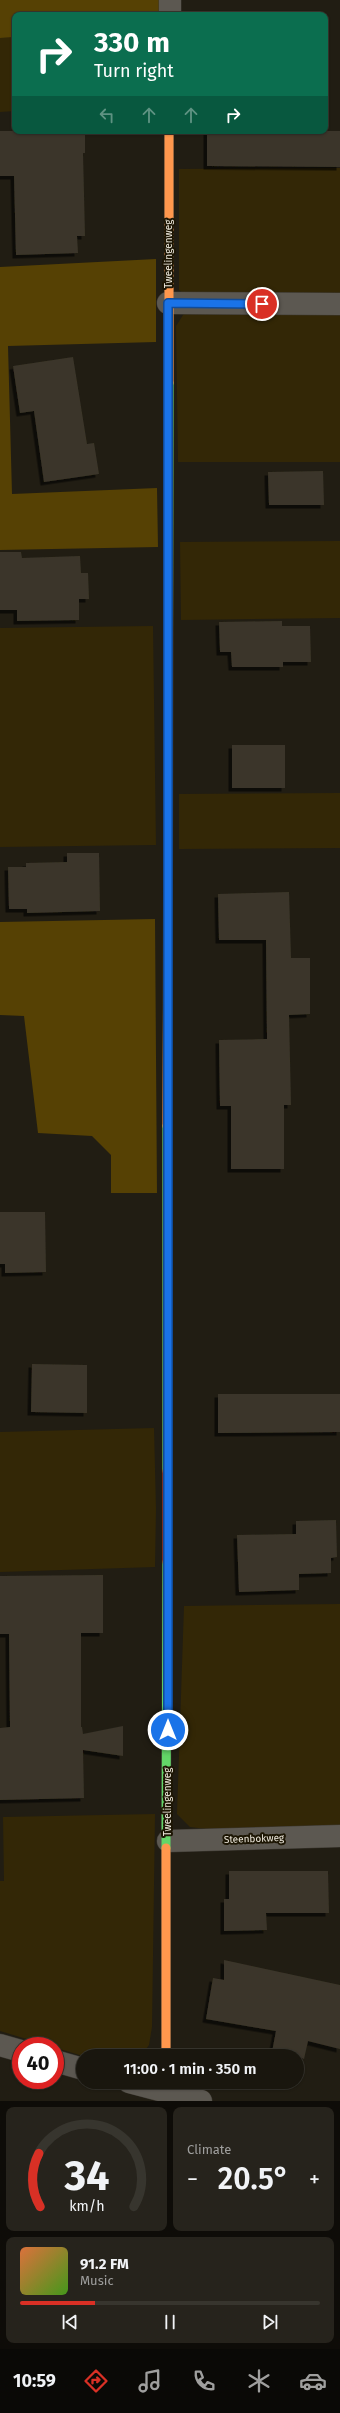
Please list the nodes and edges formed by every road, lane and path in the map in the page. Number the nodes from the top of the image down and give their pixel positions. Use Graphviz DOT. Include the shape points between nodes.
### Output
graph roads {
  1 [pos="170,0"];
  2 [pos="170,12"];
  3 [pos="169,134"];
  4 [pos="168,303"];
  5 [pos="340,304"];
  6 [pos="340,1836"];
  7 [pos="168,1841"];
  8 [pos="0,2045"];
  9 [pos="12,2048"];
  10 [pos="166,2049"];
  11 [pos="64,2064"];
  12 [pos="76,2067"];
  13 [pos="155,2089"];
  14 [pos="166,2092"];
  15 [pos="201,2101"];
  1 -- 2 [label="street"];
  3 -- 4 [label="street, Tweelingenweg"];
  4 -- 5 [label="street"];
  4 -- 7 [label="street, Tweelingenweg"];
  6 -- 7 [label="street, Steenbokweg"];
  7 -- 10 [label="street, Tweelingenweg"];
  8 -- 9 [label="street"];
  11 -- 12 [label="street"];
  13 -- 14 [label="street"];
  14 -- 15 [label="street"];
}
